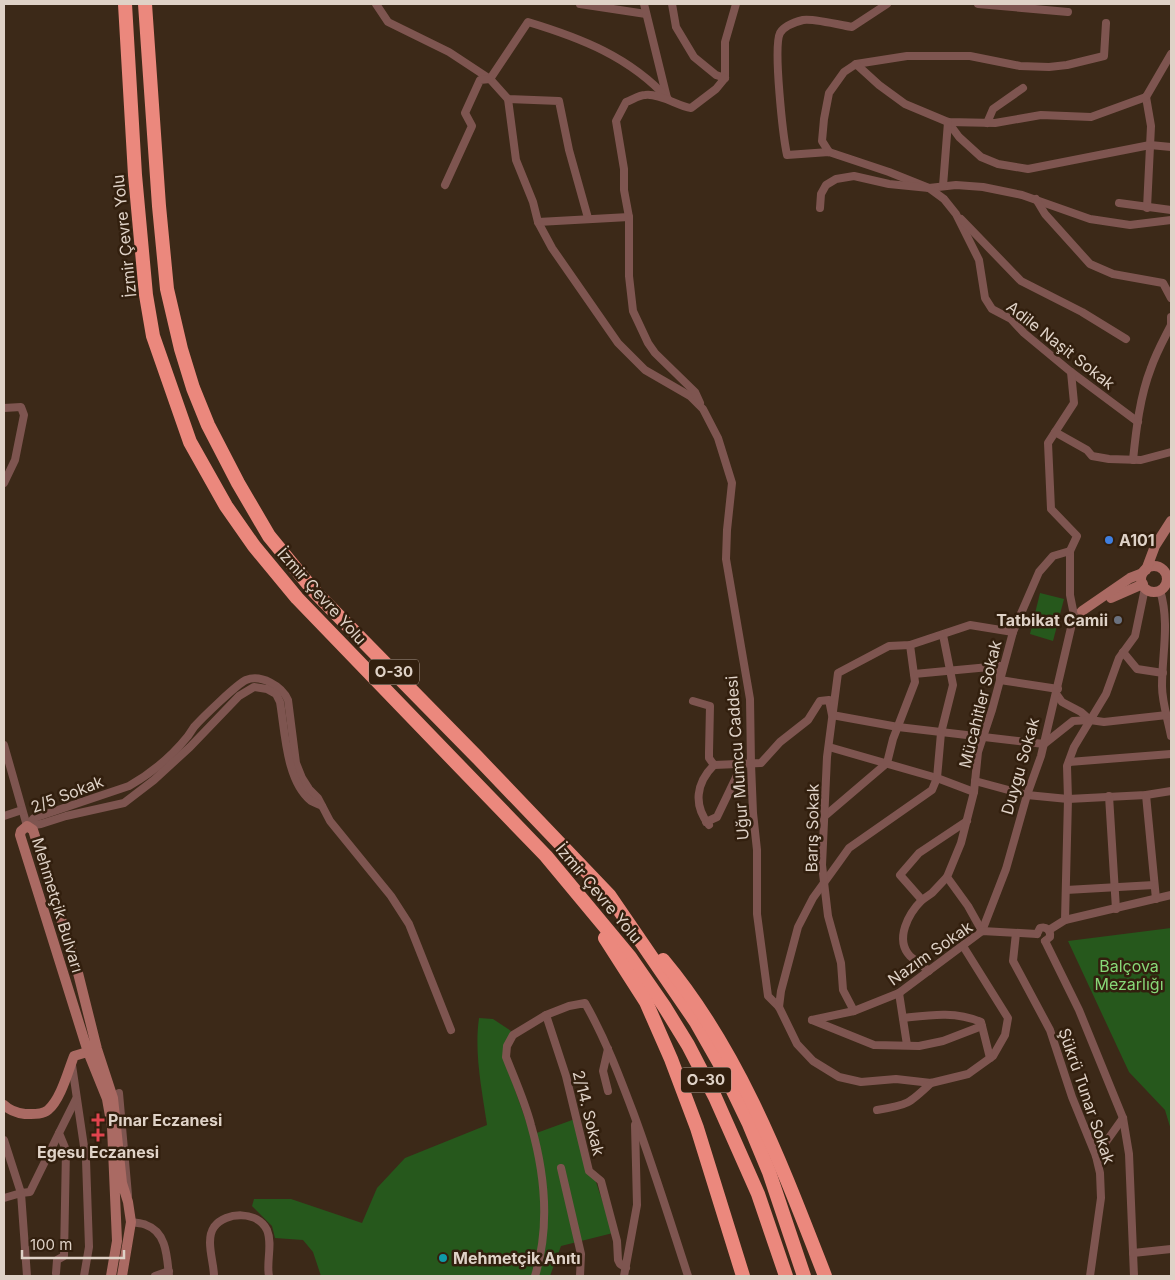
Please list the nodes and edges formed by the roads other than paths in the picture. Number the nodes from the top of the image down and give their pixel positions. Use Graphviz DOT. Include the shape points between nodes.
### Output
graph roads {
  1 [pos="125,4"];
  2 [pos="145,4"];
  3 [pos="376,4"];
  4 [pos="580,4"];
  5 [pos="644,4"];
  6 [pos="736,4"];
  7 [pos="887,4"];
  8 [pos="978,4"];
  9 [pos="674,6"];
  10 [pos="1068,12"];
  11 [pos="646,14"];
  12 [pos="1106,23"];
  13 [pos="1171,54"];
  14 [pos="856,64"];
  15 [pos="725,78"];
  16 [pos="490,79"];
  17 [pos="1023,88"];
  18 [pos="1146,97"];
  19 [pos="508,99"];
  20 [pos="668,100"];
  21 [pos="948,122"];
  22 [pos="987,123"];
  23 [pos="1150,145"];
  24 [pos="1171,146"];
  25 [pos="829,152"];
  26 [pos="445,185"];
  27 [pos="943,186"];
  28 [pos="929,188"];
  29 [pos="1036,199"];
  30 [pos="1119,203"];
  31 [pos="820,208"];
  32 [pos="1148,208"];
  33 [pos="1171,210"];
  34 [pos="956,214"];
  35 [pos="629,217"];
  36 [pos="588,218"];
  37 [pos="1171,220"];
  38 [pos="538,222"];
  39 [pos="1171,298"];
  40 [pos="1171,317"];
  41 [pos="1126,339"];
  42 [pos="1070,372"];
  43 [pos="4,408"];
  44 [pos="703,409"];
  45 [pos="1138,422"];
  46 [pos="1054,432"];
  47 [pos="1171,452"];
  48 [pos="1133,460"];
  49 [pos="4,483"];
  50 [pos="1171,520"];
  51 [pos="1155,546"];
  52 [pos="1070,551"];
  53 [pos="1145,571"];
  54 [pos="1169,577"];
  55 [pos="1144,586"];
  56 [pos="1165,589"];
  57 [pos="1078,613"];
  58 [pos="1013,632"];
  59 [pos="944,634"];
  60 [pos="1169,636"];
  61 [pos="910,645"];
  62 [pos="1124,652"];
  63 [pos="950,670"];
  64 [pos="1163,673"];
  65 [pos="914,674"];
  66 [pos="1000,680"];
  67 [pos="1057,692"];
  68 [pos="693,701"];
  69 [pos="832,715"];
  70 [pos="1167,715"];
  71 [pos="1090,720"];
  72 [pos="898,728"];
  73 [pos="941,733"];
  74 [pos="1171,736"];
  75 [pos="983,737"];
  76 [pos="4,744"];
  77 [pos="1044,744"];
  78 [pos="829,747"];
  79 [pos="1171,754"];
  80 [pos="1069,762"];
  81 [pos="887,763"];
  82 [pos="746,764"];
  83 [pos="714,765"];
  84 [pos="937,778"];
  85 [pos="974,781"];
  86 [pos="974,792"];
  87 [pos="1171,792"];
  88 [pos="1027,795"];
  89 [pos="1146,795"];
  90 [pos="1109,796"];
  91 [pos="1068,799"];
  92 [pos="322,806"];
  93 [pos="22,810"];
  94 [pos="826,815"];
  95 [pos="4,816"];
  96 [pos="967,821"];
  97 [pos="26,826"];
  98 [pos="947,878"];
  99 [pos="825,882"];
  100 [pos="1154,884"];
  101 [pos="1116,888"];
  102 [pos="1066,890"];
  103 [pos="609,895"];
  104 [pos="1171,895"];
  105 [pos="1156,899"];
  106 [pos="922,900"];
  107 [pos="586,904"];
  108 [pos="1116,909"];
  109 [pos="1065,920"];
  110 [pos="1049,930"];
  111 [pos="982,931"];
  112 [pos="1016,933"];
  113 [pos="1036,934"];
  114 [pos="1045,941"];
  115 [pos="963,946"];
  116 [pos="929,971"];
  117 [pos="899,993"];
  118 [pos="779,1007"];
  119 [pos="854,1011"];
  120 [pos="546,1015"];
  121 [pos="903,1018"];
  122 [pos="982,1026"];
  123 [pos="451,1030"];
  124 [pos="908,1045"];
  125 [pos="608,1049"];
  126 [pos="93,1051"];
  127 [pos="990,1058"];
  128 [pos="72,1062"];
  129 [pos="931,1083"];
  130 [pos="608,1091"];
  131 [pos="110,1098"];
  132 [pos="76,1099"];
  133 [pos="4,1105"];
  134 [pos="877,1110"];
  135 [pos="635,1118"];
  136 [pos="1123,1118"];
  137 [pos="59,1133"];
  138 [pos="4,1140"];
  139 [pos="1096,1156"];
  140 [pos="561,1168"];
  141 [pos="21,1193"];
  142 [pos="4,1198"];
  143 [pos="131,1222"];
  144 [pos="1171,1249"];
  145 [pos="1133,1253"];
  146 [pos="626,1268"];
  147 [pos="56,1273"];
  148 [pos="169,1274"];
  149 [pos="26,1276"];
  150 [pos="84,1276"];
  151 [pos="111,1276"];
  152 [pos="122,1276"];
  153 [pos="155,1276"];
  154 [pos="214,1276"];
  155 [pos="269,1276"];
  156 [pos="535,1276"];
  157 [pos="580,1276"];
  158 [pos="624,1276"];
  159 [pos="688,1276"];
  160 [pos="743,1276"];
  161 [pos="786,1276"];
  162 [pos="804,1276"];
  163 [pos="825,1276"];
  164 [pos="1090,1276"];
  165 [pos="1134,1276"];
  1 -- 107 [label="highway, İzmir Çevre Yolu / O-30" via="146,295 153,336 190,442 226,506 297,598 546,856"];
  2 -- 103 [label="highway, İzmir Çevre Yolu / O-30" via="166,288 193,388 238,483 269,536 314,590"];
  3 -- 16 [label="street" via="388,22 448,52"];
  4 -- 11 [label="street"];
  5 -- 11 [label="street"];
  6 -- 15 [label="street" via="726,42"];
  7 -- 25 [label="street" via="852,27 805,19 780,31 777,59 787,155"];
  8 -- 10 [label="street"];
  9 -- 15 [label="street" via="676,28 694,57 716,75"];
  11 -- 20 [label="street"];
  12 -- 14 [label="street" via="1104,56 1067,65 1020,66 970,56 907,56"];
  13 -- 18 [label="street"];
  14 -- 21 [label="street" via="905,104"];
  14 -- 25 [label="street" via="844,72 829,93 822,141"];
  15 -- 20 [label="street" via="691,108"];
  16 -- 19 [label="street"];
  16 -- 20 [label="street" via="528,22 569,34 608,52 655,84"];
  16 -- 26 [label="street" via="480,80 465,113 472,126"];
  17 -- 22 [label="street" via="993,109"];
  18 -- 22 [label="street" via="1091,117 1041,116"];
  18 -- 23 [label="street" via="1151,126"];
  19 -- 36 [label="street" via="559,101"];
  19 -- 38 [label="street, Uğur Mumcu Caddesi" via="516,160"];
  20 -- 35 [label="street" via="646,94 626,102 616,121"];
  21 -- 22 [label="street"];
  21 -- 23 [label="street" via="981,157 998,164 1028,169"];
  21 -- 27 [label="street"];
  23 -- 24 [label="street"];
  23 -- 32 [label="street"];
  25 -- 28 [label="street"];
  27 -- 28 [label="street"];
  27 -- 29 [label="street" via="983,187"];
  28 -- 31 [label="street" via="854,176 836,179 826,185 821,194"];
  28 -- 34 [label="street, Adile Naşit Sokak"];
  29 -- 37 [label="street" via="1106,222 1130,225"];
  29 -- 39 [label="street" via="1045,214 1090,264 1113,274 1163,283"];
  30 -- 32 [label="street"];
  32 -- 33 [label="street"];
  34 -- 41 [label="street" via="1021,281"];
  34 -- 42 [label="street, Adile Naşit Sokak" via="979,260 985,298 992,309 1011,319"];
  35 -- 36 [label="street"];
  35 -- 44 [label="street" via="629,276 633,311 651,348 695,392"];
  36 -- 38 [label="street"];
  38 -- 44 [label="street, Uğur Mumcu Caddesi" via="552,248 618,343 645,370 690,396"];
  40 -- 45 [label="street" via="1171,325 1150,368"];
  42 -- 45 [label="street, Adile Naşit Sokak"];
  42 -- 46 [label="street" via="1074,403"];
  43 -- 49 [label="street" via="21,407 24,414 16,460"];
  44 -- 82 [label="street, Uğur Mumcu Caddesi" via="718,438 732,483 726,559 750,698"];
  45 -- 48 [label="street"];
  46 -- 48 [label="street" via="1092,456"];
  46 -- 52 [label="street" via="1048,443 1051,509 1077,536"];
  47 -- 48 [label="street"];
  50 -- 51 [label="main road"];
  51 -- 53 [label="main road"];
  51 -- 54 [label="main road"];
  52 -- 57 [label="street" via="1070,595"];
  52 -- 58 [label="street, Mücahitler Sokak" via="1054,556 1039,572"];
  53 -- 54 [label="main road" via="1158,567"];
  53 -- 55 [label="main road" via="1142,576"];
  53 -- 57 [label="main road"];
  54 -- 56 [label="main road"];
  55 -- 56 [label="main road" via="1152,592"];
  55 -- 57 [label="main road"];
  55 -- 62 [label="street" via="1135,636"];
  56 -- 60 [label="street" via="1163,601"];
  57 -- 67 [label="street, Duygu Sokak"];
  58 -- 59 [label="street" via="970,625"];
  58 -- 66 [label="street, Mücahitler Sokak"];
  59 -- 61 [label="street"];
  59 -- 63 [label="street"];
  60 -- 64 [label="street"];
  61 -- 65 [label="street"];
  61 -- 69 [label="street, Barış Sokak" via="888,646 838,672"];
  62 -- 64 [label="street" via="1137,669"];
  62 -- 71 [label="street" via="1106,694"];
  63 -- 65 [label="street"];
  63 -- 66 [label="street" via="1000,666"];
  63 -- 73 [label="street" via="953,685"];
  64 -- 70 [label="street"];
  65 -- 72 [label="street" via="915,682"];
  66 -- 67 [label="street"];
  66 -- 75 [label="street, Mücahitler Sokak"];
  67 -- 71 [label="street" via="1062,702"];
  67 -- 77 [label="street, Duygu Sokak"];
  68 -- 83 [label="street" via="710,706 709,752"];
  69 -- 72 [label="street"];
  69 -- 78 [label="street, Barış Sokak"];
  69 -- 82 [label="street" via="829,700 820,701 808,720 780,742 761,763"];
  70 -- 71 [label="street" via="1104,722"];
  70 -- 74 [label="street"];
  71 -- 77 [label="street" via="1073,721"];
  71 -- 80 [label="street"];
  72 -- 73 [label="street"];
  72 -- 81 [label="street"];
  73 -- 75 [label="street"];
  73 -- 84 [label="street"];
  75 -- 77 [label="street"];
  75 -- 85 [label="street, Mücahitler Sokak"];
  76 -- 93 [label="street"];
  77 -- 88 [label="street, Duygu Sokak"];
  78 -- 81 [label="street"];
  78 -- 94 [label="street, Barış Sokak"];
  79 -- 80 [label="street"];
  80 -- 91 [label="street"];
  81 -- 84 [label="street"];
  81 -- 94 [label="street"];
  82 -- 83 [label="street"];
  82 -- 83 [label="street" via="717,817 708,824 698,806 702,780"];
  82 -- 118 [label="street, Uğur Mumcu Caddesi" via="757,850 757,914 768,996"];
  84 -- 86 [label="street"];
  84 -- 99 [label="street" via="932,790 849,848"];
  85 -- 86 [label="street, Mücahitler Sokak"];
  85 -- 88 [label="street"];
  86 -- 96 [label="street, Mücahitler Sokak"];
  87 -- 89 [label="street"];
  88 -- 91 [label="street"];
  88 -- 111 [label="street, Duygu Sokak" via="1006,869"];
  89 -- 90 [label="street"];
  89 -- 100 [label="street"];
  90 -- 91 [label="street"];
  90 -- 101 [label="street"];
  91 -- 102 [label="street"];
  92 -- 97 [label="street, 2/5 Sokak" via="311,801 292,772 276,694 254,688 233,701 190,747 124,803"];
  92 -- 97 [label="street, 2/5 Sokak" via="302,778 296,763 285,694 264,680 247,680 232,690 177,748 143,778 129,786 34,818"];
  92 -- 123 [label="street, 2/5 Sokak" via="409,924"];
  93 -- 95 [label="street"];
  93 -- 97 [label="street"];
  94 -- 99 [label="street, Barış Sokak" via="822,865"];
  96 -- 98 [label="street, Mücahitler Sokak"];
  96 -- 106 [label="street" via="919,853 900,875"];
  97 -- 126 [label="main road, Mehmetçik Bulvarı" via="20,835"];
  98 -- 106 [label="street"];
  98 -- 111 [label="street"];
  99 -- 118 [label="street" via="798,927"];
  99 -- 119 [label="street, Barış Sokak" via="828,916 841,963 843,990"];
  100 -- 101 [label="street"];
  100 -- 105 [label="street"];
  101 -- 102 [label="street"];
  101 -- 108 [label="street"];
  102 -- 109 [label="street"];
  103 -- 162 [label="highway, İzmir Çevre Yolu / O-30" via="696,1022 721,1066 768,1172"];
  103 -- 163 [label="highway" via="678,978 734,1065 781,1165"];
  104 -- 105 [label="street"];
  105 -- 108 [label="street"];
  106 -- 116 [label="street" via="907,919 903,942 909,955"];
  107 -- 160 [label="highway" via="646,1002 671,1059 697,1128"];
  107 -- 161 [label="highway, İzmir Çevre Yolu / O-30" via="630,957 688,1045 758,1194"];
  108 -- 109 [label="street"];
  109 -- 110 [label="street"];
  110 -- 113 [label="street" via="1042,927"];
  110 -- 114 [label="street" via="1050,937"];
  111 -- 112 [label="street, Nazım Sokak"];
  111 -- 115 [label="street, Nazım Sokak"];
  112 -- 113 [label="street, Nazım Sokak"];
  112 -- 139 [label="street, Şükrü Tunar Sokak" via="1013,961 1050,1030"];
  113 -- 114 [label="street" via="1038,939"];
  114 -- 136 [label="street" via="1079,1010"];
  115 -- 116 [label="street, Nazım Sokak"];
  115 -- 127 [label="street" via="1008,1018 1005,1035"];
  116 -- 117 [label="street, Nazım Sokak"];
  117 -- 119 [label="street, Nazım Sokak"];
  117 -- 121 [label="street"];
  118 -- 129 [label="street, Uğur Mumcu Caddesi" via="797,1044 813,1061 839,1077 861,1082 896,1079"];
  119 -- 124 [label="street, Nazım Sokak" via="812,1020 874,1045"];
  120 -- 125 [label="street" via="585,1004"];
  120 -- 146 [label="street, 2/14. Sokak" via="566,1076 589,1171 601,1181 617,1241 618,1260"];
  120 -- 156 [label="street" via="513,1035 506,1057 531,1124 543,1185 543,1235"];
  121 -- 122 [label="street" via="951,1014 968,1016 981,1022"];
  121 -- 124 [label="street"];
  122 -- 124 [label="street" via="943,1041"];
  122 -- 127 [label="street"];
  125 -- 130 [label="street" via="602,1071"];
  125 -- 135 [label="street"];
  126 -- 128 [label="main road" via="74,1056"];
  126 -- 131 [label="main road, Mehmetçik Bulvarı"];
  127 -- 129 [label="street" via="968,1074"];
  128 -- 132 [label="street"];
  128 -- 133 [label="main road" via="59,1094 48,1110 27,1114 14,1112"];
  129 -- 134 [label="street" via="903,1106"];
  131 -- 143 [label="main road, Mehmetçik Bulvarı"];
  131 -- 151 [label="main road, Mehmetçik Bulvarı" via="117,1242"];
  132 -- 137 [label="street"];
  132 -- 150 [label="street" via="86,1160 88,1247"];
  135 -- 146 [label="street" via="637,1205"];
  135 -- 159 [label="street"];
  136 -- 139 [label="street"];
  136 -- 145 [label="street" via="1129,1154"];
  137 -- 141 [label="street" via="30,1192"];
  137 -- 147 [label="street" via="66,1150 65,1225 64,1256 57,1260"];
  138 -- 141 [label="street"];
  139 -- 164 [label="street, Şükrü Tunar Sokak" via="1101,1198"];
  140 -- 157 [label="street" via="581,1254"];
  141 -- 142 [label="street"];
  141 -- 149 [label="street"];
  143 -- 148 [label="street" via="148,1225 158,1232 166,1247"];
  143 -- 152 [label="main road, Mehmetçik Bulvarı"];
  144 -- 145 [label="street"];
  145 -- 165 [label="street"];
  146 -- 158 [label="street"];
  148 -- 153 [label="street"];
  154 -- 155 [label="street" via="210,1242 214,1227 227,1218 245,1215 266,1228"];
}
